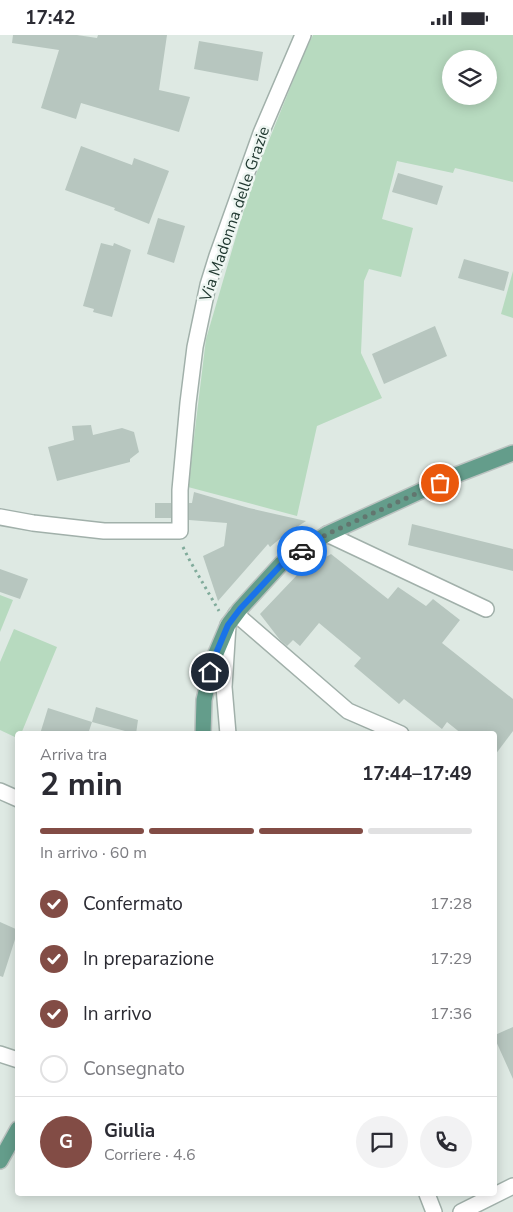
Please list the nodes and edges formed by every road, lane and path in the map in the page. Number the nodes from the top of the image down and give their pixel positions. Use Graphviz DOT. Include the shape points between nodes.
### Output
graph roads {
  1 [pos="303,35"];
  2 [pos="513,453"];
  3 [pos="0,517"];
  4 [pos="180,531"];
  5 [pos="327,534"];
  6 [pos="486,609"];
  7 [pos="232,620"];
  8 [pos="203,731"];
  9 [pos="228,731"];
  10 [pos="394,731"];
  11 [pos="0,791"];
  12 [pos="15,798"];
  13 [pos="0,1054"];
  14 [pos="15,1058"];
  15 [pos="15,1134"];
  16 [pos="0,1161"];
  17 [pos="513,1186"];
  18 [pos="497,1194"];
  19 [pos="428,1196"];
  20 [pos="493,1196"];
  21 [pos="434,1212"];
  22 [pos="461,1212"];
  1 -- 4 [label="street, Via Madonna delle Grazie" via="261,133 208,285 188,403 180,490"];
  2 -- 5 [label="main road" via="456,475"];
  3 -- 4 [label="street" via="104,531"];
  4 -- 7 [label="path" via="190,561 211,598"];
  5 -- 6 [label="street"];
  5 -- 7 [label="main road" via="281,565"];
  7 -- 8 [label="main road" via="214,658 204,700"];
  7 -- 9 [label="street" via="224,687"];
  7 -- 10 [label="street" via="348,711"];
  11 -- 12 [label="street"];
  13 -- 14 [label="street"];
  15 -- 16 [label="main road"];
  17 -- 18 [label="street"];
  19 -- 21 [label="street"];
  20 -- 22 [label="street"];
}
